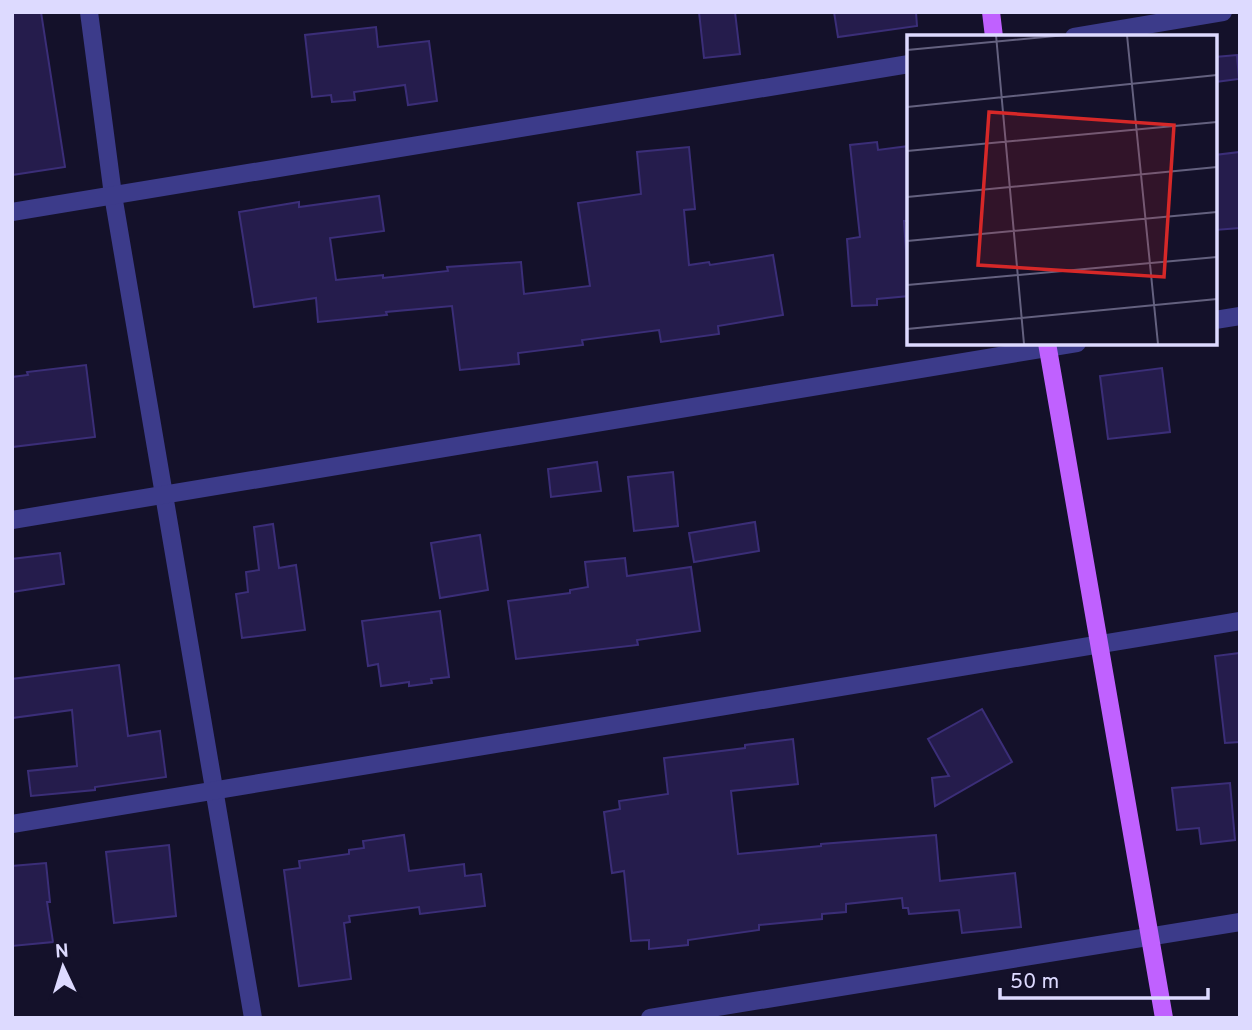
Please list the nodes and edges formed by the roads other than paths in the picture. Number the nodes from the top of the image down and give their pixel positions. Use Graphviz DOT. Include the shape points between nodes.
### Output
graph roads {
  1 [pos="89,12"];
  2 [pos="990,12"];
  3 [pos="1223,12"];
  4 [pos="994,35"];
  5 [pos="1086,35"];
  6 [pos="907,64"];
  7 [pos="113,195"];
  8 [pos="12,212"];
  9 [pos="1240,316"];
  10 [pos="1217,320"];
  11 [pos="1048,345"];
  12 [pos="164,495"];
  13 [pos="12,520"];
  14 [pos="1240,621"];
  15 [pos="1100,645"];
  16 [pos="214,791"];
  17 [pos="12,824"];
  18 [pos="1240,922"];
  19 [pos="1150,937"];
  20 [pos="253,1018"];
  21 [pos="649,1018"];
  22 [pos="1164,1018"];
  1 -- 7 [label="street"];
  2 -- 4 [label="main road"];
  3 -- 5 [label="street"];
  6 -- 7 [label="street"];
  7 -- 8 [label="street"];
  7 -- 12 [label="street"];
  9 -- 10 [label="street"];
  11 -- 12 [label="street"];
  11 -- 15 [label="main road"];
  12 -- 13 [label="street"];
  12 -- 16 [label="street"];
  14 -- 15 [label="street"];
  15 -- 16 [label="street"];
  15 -- 19 [label="main road"];
  16 -- 17 [label="street"];
  16 -- 20 [label="street"];
  18 -- 19 [label="street"];
  19 -- 21 [label="street"];
  19 -- 22 [label="main road"];
}
